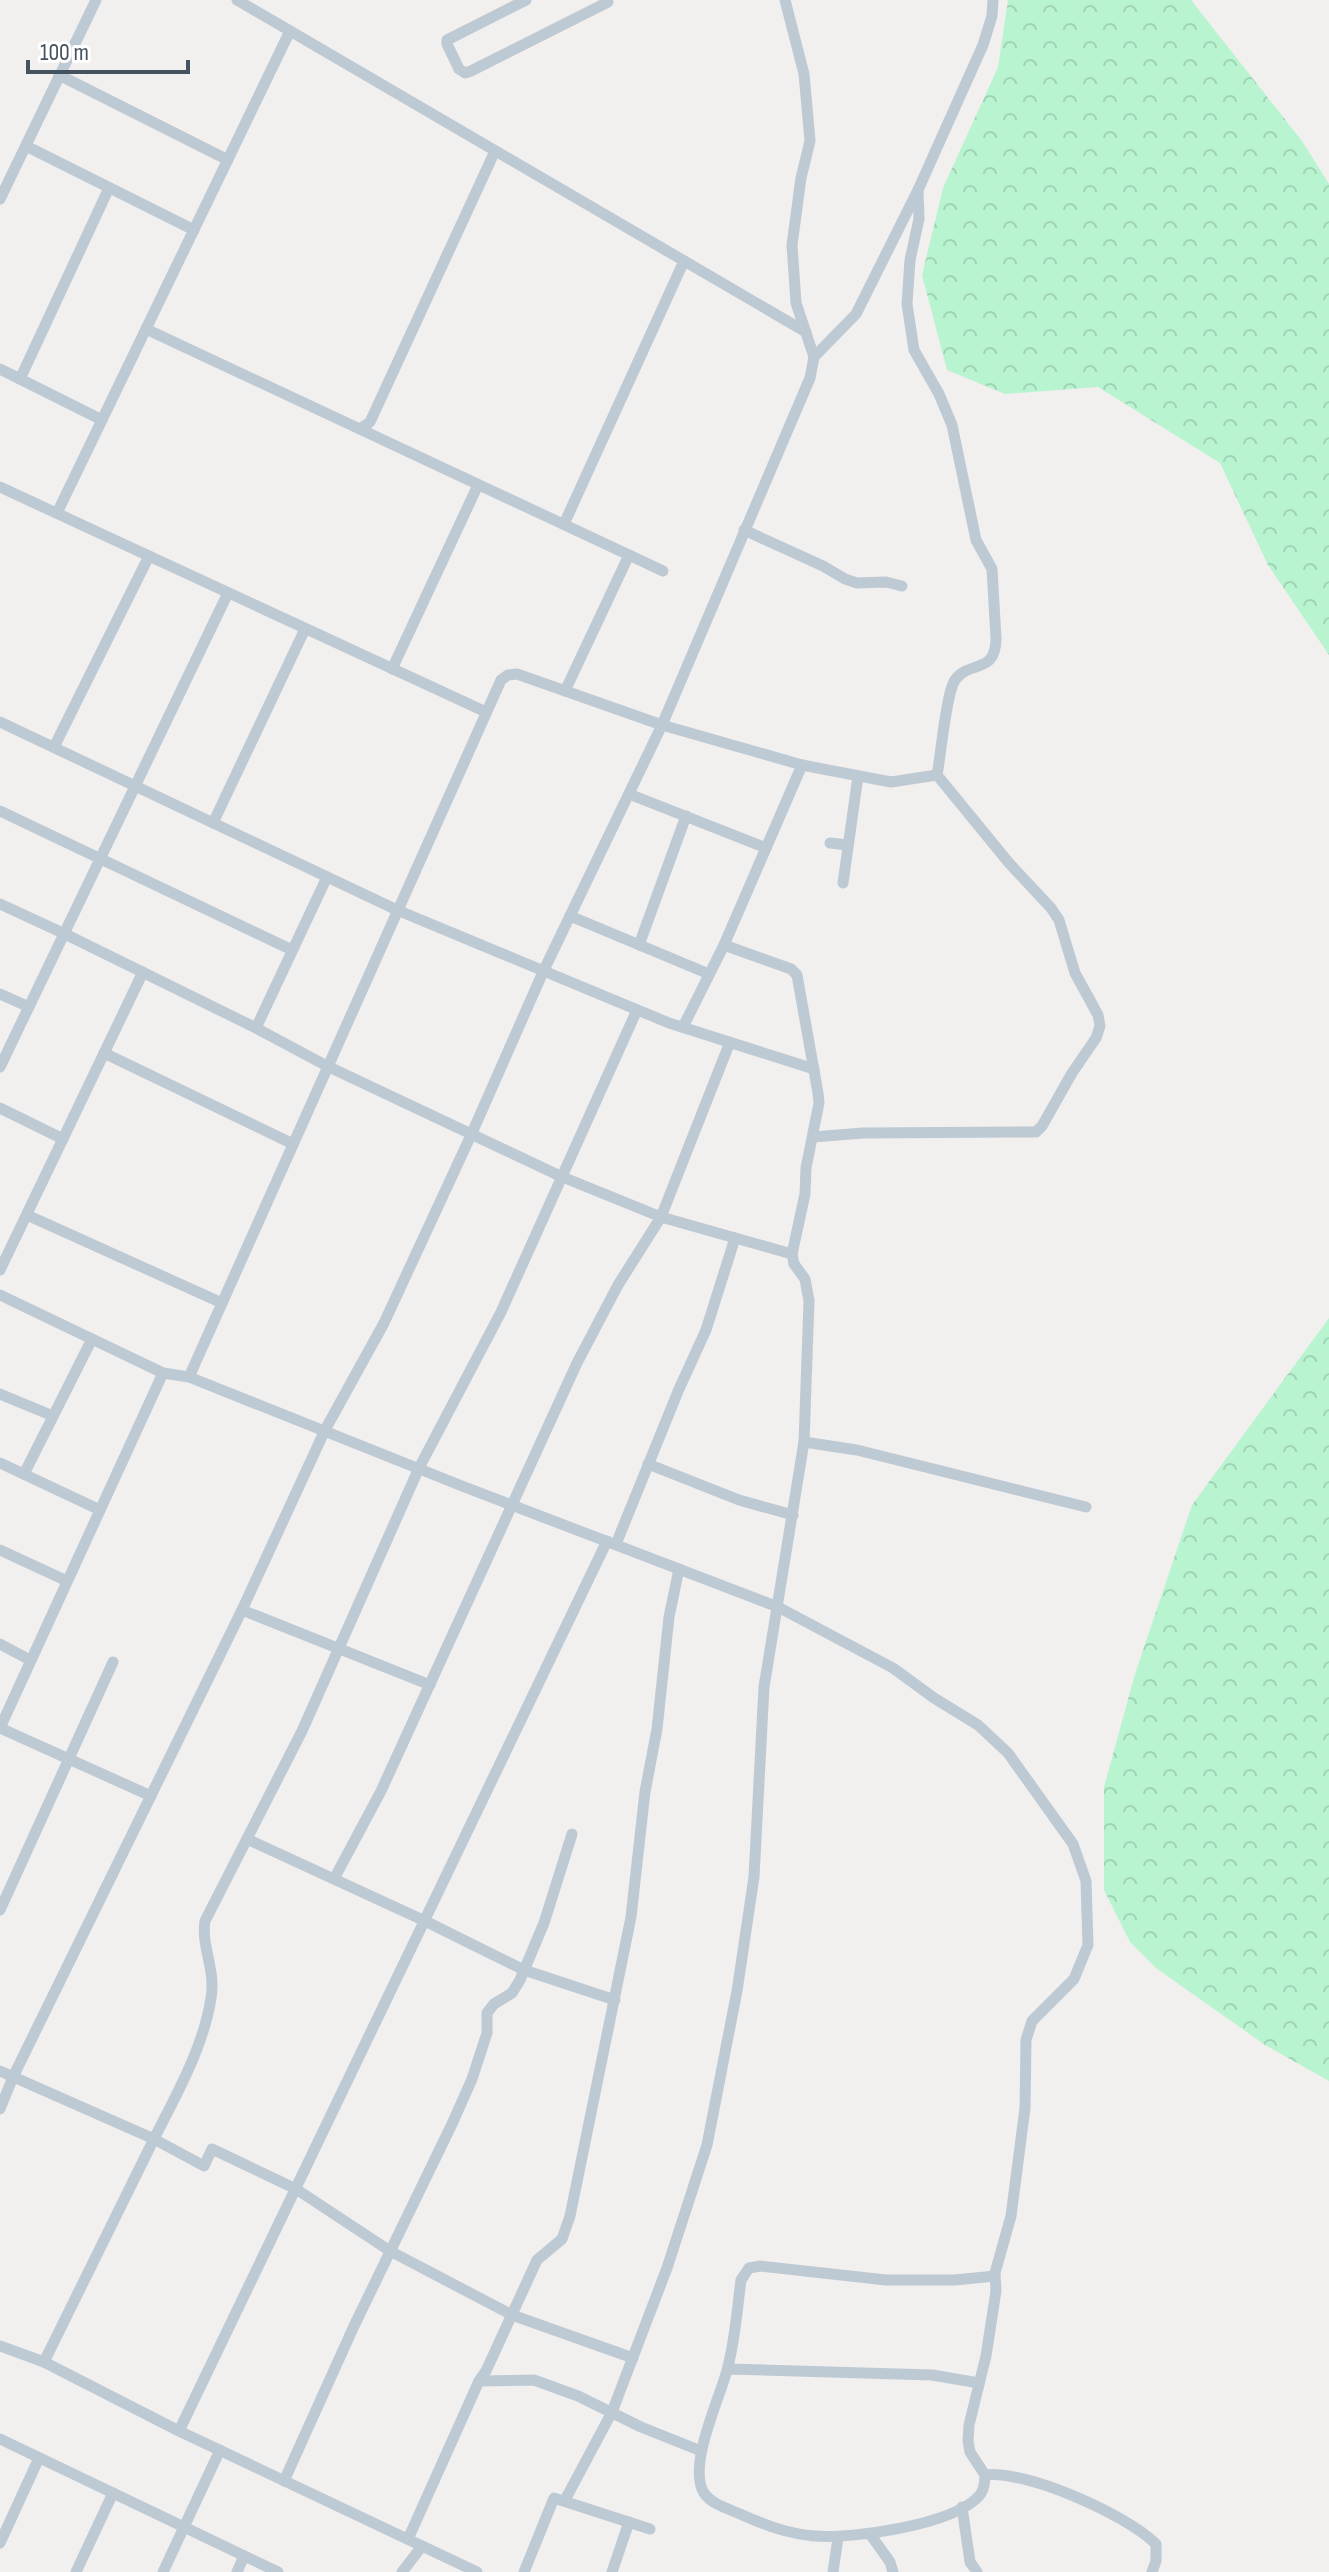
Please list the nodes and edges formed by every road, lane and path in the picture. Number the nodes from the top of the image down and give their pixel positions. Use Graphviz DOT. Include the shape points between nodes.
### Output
graph roads {
  1 [pos="96,0"];
  2 [pos="237,0"];
  3 [pos="526,0"];
  4 [pos="785,0"];
  5 [pos="993,0"];
  6 [pos="608,2"];
  7 [pos="290,31"];
  8 [pos="59,75"];
  9 [pos="26,146"];
  10 [pos="495,151"];
  11 [pos="228,160"];
  12 [pos="109,188"];
  13 [pos="918,190"];
  14 [pos="0,199"];
  15 [pos="194,230"];
  16 [pos="684,261"];
  17 [pos="146,329"];
  18 [pos="806,332"];
  19 [pos="814,357"];
  20 [pos="0,369"];
  21 [pos="20,379"];
  22 [pos="102,420"];
  23 [pos="360,429"];
  24 [pos="478,485"];
  25 [pos="0,487"];
  26 [pos="57,513"];
  27 [pos="564,524"];
  28 [pos="744,530"];
  29 [pos="629,555"];
  30 [pos="149,556"];
  31 [pos="663,571"];
  32 [pos="902,586"];
  33 [pos="228,593"];
  34 [pos="305,629"];
  35 [pos="392,669"];
  36 [pos="565,691"];
  37 [pos="486,712"];
  38 [pos="0,722"];
  39 [pos="662,725"];
  40 [pos="54,747"];
  41 [pos="802,765"];
  42 [pos="937,775"];
  43 [pos="858,776"];
  44 [pos="135,786"];
  45 [pos="629,794"];
  46 [pos="0,811"];
  47 [pos="686,816"];
  48 [pos="213,823"];
  49 [pos="830,843"];
  50 [pos="848,845"];
  51 [pos="766,848"];
  52 [pos="100,859"];
  53 [pos="327,877"];
  54 [pos="843,883"];
  55 [pos="0,904"];
  56 [pos="397,910"];
  57 [pos="570,916"];
  58 [pos="65,934"];
  59 [pos="639,945"];
  60 [pos="724,945"];
  61 [pos="292,950"];
  62 [pos="143,972"];
  63 [pos="543,972"];
  64 [pos="709,974"];
  65 [pos="0,994"];
  66 [pos="29,1007"];
  67 [pos="637,1010"];
  68 [pos="683,1027"];
  69 [pos="256,1028"];
  70 [pos="730,1042"];
  71 [pos="104,1053"];
  72 [pos="327,1066"];
  73 [pos="0,1067"];
  74 [pos="814,1069"];
  75 [pos="0,1108"];
  76 [pos="472,1133"];
  77 [pos="813,1137"];
  78 [pos="63,1139"];
  79 [pos="293,1144"];
  80 [pos="560,1176"];
  81 [pos="27,1215"];
  82 [pos="661,1217"];
  83 [pos="735,1238"];
  84 [pos="792,1254"];
  85 [pos="0,1270"];
  86 [pos="0,1295"];
  87 [pos="222,1303"];
  88 [pos="92,1339"];
  89 [pos="163,1373"];
  90 [pos="189,1377"];
  91 [pos="0,1394"];
  92 [pos="53,1416"];
  93 [pos="325,1430"];
  94 [pos="804,1442"];
  95 [pos="0,1463"];
  96 [pos="648,1464"];
  97 [pos="419,1468"];
  98 [pos="24,1474"];
  99 [pos="511,1504"];
  100 [pos="1086,1507"];
  101 [pos="100,1510"];
  102 [pos="793,1515"];
  103 [pos="612,1543"];
  104 [pos="0,1550"];
  105 [pos="679,1569"];
  106 [pos="67,1581"];
  107 [pos="778,1607"];
  108 [pos="242,1610"];
  109 [pos="0,1644"];
  110 [pos="339,1648"];
  111 [pos="30,1660"];
  112 [pos="113,1662"];
  113 [pos="430,1685"];
  114 [pos="0,1728"];
  115 [pos="70,1760"];
  116 [pos="151,1796"];
  117 [pos="572,1834"];
  118 [pos="247,1839"];
  119 [pos="334,1879"];
  120 [pos="0,1910"];
  121 [pos="425,1921"];
  122 [pos="524,1970"];
  123 [pos="615,2000"];
  124 [pos="0,2071"];
  125 [pos="13,2077"];
  126 [pos="0,2109"];
  127 [pos="154,2139"];
  128 [pos="296,2189"];
  129 [pos="390,2251"];
  130 [pos="995,2276"];
  131 [pos="512,2315"];
  132 [pos="1,2348"];
  133 [pos="633,2358"];
  134 [pos="44,2362"];
  135 [pos="728,2369"];
  136 [pos="479,2381"];
  137 [pos="979,2383"];
  138 [pos="612,2412"];
  139 [pos="179,2431"];
  140 [pos="0,2439"];
  141 [pos="220,2450"];
  142 [pos="701,2451"];
  143 [pos="39,2458"];
  144 [pos="985,2475"];
  145 [pos="284,2481"];
  146 [pos="113,2493"];
  147 [pos="565,2500"];
  148 [pos="962,2507"];
  149 [pos="629,2522"];
  150 [pos="183,2526"];
  151 [pos="650,2529"];
  152 [pos="870,2534"];
  153 [pos="838,2538"];
  154 [pos="408,2539"];
  155 [pos="0,2543"];
  156 [pos="422,2546"];
  157 [pos="244,2556"];
  158 [pos="76,2572"];
  159 [pos="163,2572"];
  160 [pos="237,2572"];
  161 [pos="278,2572"];
  162 [pos="402,2572"];
  163 [pos="477,2572"];
  164 [pos="524,2572"];
  165 [pos="612,2572"];
  166 [pos="833,2572"];
  167 [pos="893,2572"];
  168 [pos="977,2572"];
  169 [pos="1152,2572"];
  1 -- 8 [label="street"];
  2 -- 7 [label="street"];
  3 -- 6 [label="street" via="447,40 459,69 471,71"];
  4 -- 18 [label="street" via="804,74 810,141 792,245 796,303"];
  5 -- 13 [label="street" via="983,45"];
  7 -- 10 [label="street"];
  7 -- 11 [label="street"];
  8 -- 9 [label="street"];
  8 -- 11 [label="street"];
  9 -- 12 [label="street"];
  9 -- 14 [label="street"];
  10 -- 16 [label="street"];
  10 -- 23 [label="street" via="370,422"];
  11 -- 15 [label="street"];
  12 -- 15 [label="street"];
  12 -- 21 [label="street"];
  13 -- 19 [label="street" via="856,314"];
  13 -- 42 [label="street" via="907,304 914,350 952,425 976,540 992,569 996,638 989,662 955,680"];
  15 -- 17 [label="street"];
  16 -- 18 [label="street"];
  16 -- 27 [label="street"];
  17 -- 22 [label="street"];
  17 -- 23 [label="street"];
  18 -- 19 [label="street"];
  19 -- 28 [label="street" via="810,378"];
  20 -- 21 [label="street"];
  21 -- 22 [label="street"];
  22 -- 26 [label="street"];
  23 -- 24 [label="street"];
  24 -- 27 [label="street"];
  24 -- 35 [label="street"];
  25 -- 26 [label="street"];
  26 -- 30 [label="street"];
  27 -- 29 [label="street"];
  28 -- 32 [label="street" via="845,579"];
  28 -- 39 [label="street"];
  29 -- 31 [label="street"];
  29 -- 36 [label="street"];
  30 -- 33 [label="street"];
  30 -- 40 [label="street"];
  33 -- 34 [label="street"];
  33 -- 44 [label="street"];
  34 -- 35 [label="street"];
  34 -- 48 [label="street"];
  35 -- 37 [label="street"];
  36 -- 37 [label="street" via="508,675"];
  36 -- 39 [label="street"];
  37 -- 56 [label="street"];
  38 -- 40 [label="street"];
  39 -- 41 [label="street"];
  39 -- 45 [label="street"];
  40 -- 44 [label="street"];
  41 -- 43 [label="street"];
  41 -- 51 [label="street"];
  42 -- 43 [label="street" via="891,782"];
  42 -- 77 [label="street" via="1059,920 1075,973 1098,1015 1096,1038 1036,1132"];
  43 -- 50 [label="street"];
  44 -- 48 [label="street"];
  44 -- 52 [label="street"];
  45 -- 47 [label="street"];
  45 -- 57 [label="street"];
  46 -- 52 [label="street"];
  47 -- 51 [label="street"];
  47 -- 59 [label="street"];
  48 -- 53 [label="street"];
  49 -- 50 [label="street"];
  50 -- 54 [label="street"];
  51 -- 60 [label="street"];
  52 -- 58 [label="street"];
  52 -- 61 [label="street"];
  53 -- 56 [label="street"];
  53 -- 61 [label="street"];
  55 -- 58 [label="street"];
  56 -- 63 [label="street"];
  56 -- 72 [label="street"];
  57 -- 59 [label="street"];
  57 -- 63 [label="street"];
  58 -- 62 [label="street"];
  58 -- 66 [label="street"];
  59 -- 64 [label="street"];
  60 -- 64 [label="street"];
  60 -- 74 [label="street" via="797,975"];
  61 -- 69 [label="street"];
  62 -- 69 [label="street"];
  62 -- 71 [label="street"];
  63 -- 67 [label="street"];
  63 -- 76 [label="street"];
  64 -- 68 [label="street"];
  65 -- 66 [label="street"];
  66 -- 73 [label="street"];
  67 -- 68 [label="street"];
  67 -- 80 [label="street"];
  68 -- 70 [label="street"];
  69 -- 72 [label="street"];
  70 -- 74 [label="street"];
  70 -- 82 [label="street"];
  71 -- 78 [label="street"];
  71 -- 79 [label="street"];
  72 -- 76 [label="street"];
  72 -- 79 [label="street"];
  74 -- 77 [label="street" via="819,1103"];
  75 -- 78 [label="street"];
  76 -- 80 [label="street"];
  76 -- 93 [label="street" via="384,1323"];
  77 -- 84 [label="street"];
  78 -- 81 [label="street"];
  79 -- 87 [label="street"];
  80 -- 82 [label="street"];
  80 -- 97 [label="street" via="501,1312"];
  81 -- 85 [label="street"];
  81 -- 87 [label="street"];
  82 -- 83 [label="street"];
  82 -- 99 [label="street" via="577,1363"];
  83 -- 84 [label="street"];
  83 -- 96 [label="street" via="711,1317"];
  84 -- 94 [label="street" via="809,1301"];
  86 -- 88 [label="street"];
  87 -- 90 [label="street"];
  88 -- 89 [label="street"];
  88 -- 92 [label="street"];
  89 -- 90 [label="street"];
  89 -- 101 [label="street"];
  90 -- 93 [label="street"];
  91 -- 92 [label="street"];
  92 -- 98 [label="street"];
  93 -- 97 [label="street"];
  93 -- 108 [label="street"];
  94 -- 100 [label="street" via="857,1450"];
  94 -- 102 [label="street"];
  95 -- 98 [label="street"];
  96 -- 102 [label="street"];
  96 -- 103 [label="street"];
  97 -- 99 [label="street"];
  97 -- 110 [label="street"];
  98 -- 101 [label="street"];
  99 -- 103 [label="street"];
  99 -- 113 [label="street"];
  101 -- 106 [label="street"];
  102 -- 107 [label="street"];
  103 -- 105 [label="street"];
  103 -- 121 [label="street"];
  104 -- 106 [label="street"];
  105 -- 107 [label="street"];
  105 -- 123 [label="street"];
  106 -- 111 [label="street"];
  107 -- 130 [label="street" via="893,1668 978,1725 1008,1753 1080,1859 1088,1945 1074,1979 1032,2021 1026,2040 1025,2108 1014,2194"];
  107 -- 133 [label="street" via="764,1687 754,1877 737,1991 707,2145"];
  108 -- 110 [label="street"];
  108 -- 116 [label="street"];
  109 -- 111 [label="street"];
  110 -- 113 [label="street"];
  110 -- 118 [label="street"];
  111 -- 114 [label="street"];
  112 -- 115 [label="street"];
  113 -- 119 [label="street"];
  114 -- 115 [label="street"];
  115 -- 116 [label="street"];
  115 -- 120 [label="street"];
  116 -- 125 [label="street"];
  117 -- 122 [label="street"];
  118 -- 119 [label="street"];
  118 -- 127 [label="street" via="205,1921 212,1998 200,2040"];
  119 -- 121 [label="street"];
  121 -- 122 [label="street"];
  121 -- 128 [label="street"];
  122 -- 123 [label="street"];
  122 -- 129 [label="street" via="512,1993 487,2013 487,2033 472,2079"];
  123 -- 131 [label="street" via="566,2229 537,2260"];
  124 -- 125 [label="street"];
  125 -- 126 [label="street"];
  125 -- 127 [label="street"];
  127 -- 128 [label="street" via="204,2166 212,2149"];
  127 -- 134 [label="street"];
  128 -- 129 [label="street"];
  128 -- 139 [label="street"];
  129 -- 131 [label="street"];
  129 -- 145 [label="street"];
  130 -- 135 [label="street" via="886,2280 752,2266 741,2280"];
  130 -- 137 [label="street"];
  131 -- 133 [label="street"];
  131 -- 136 [label="street"];
  132 -- 134 [label="street"];
  133 -- 138 [label="street"];
  134 -- 139 [label="street"];
  135 -- 137 [label="street" via="932,2375"];
  135 -- 142 [label="street"];
  136 -- 138 [label="street" via="534,2380"];
  136 -- 154 [label="street"];
  137 -- 144 [label="street" via="968,2441"];
  138 -- 142 [label="street"];
  138 -- 147 [label="street"];
  139 -- 141 [label="street"];
  140 -- 143 [label="street"];
  141 -- 145 [label="street"];
  141 -- 150 [label="street"];
  142 -- 153 [label="street" via="701,2485 713,2502 772,2528"];
  143 -- 146 [label="street"];
  143 -- 155 [label="street"];
  144 -- 148 [label="street" via="978,2498"];
  144 -- 169 [label="street" via="1035,2481 1117,2517 1156,2544"];
  145 -- 154 [label="street"];
  146 -- 150 [label="street"];
  146 -- 158 [label="street"];
  147 -- 149 [label="street"];
  147 -- 164 [label="street" via="553,2499"];
  148 -- 152 [label="street" via="929,2521"];
  148 -- 168 [label="street" via="970,2562"];
  149 -- 151 [label="street"];
  149 -- 165 [label="street"];
  150 -- 157 [label="street"];
  150 -- 159 [label="street"];
  152 -- 153 [label="street"];
  152 -- 167 [label="street"];
  153 -- 166 [label="street"];
  154 -- 156 [label="street"];
  156 -- 162 [label="street"];
  156 -- 163 [label="street"];
  157 -- 160 [label="street"];
  157 -- 161 [label="street"];
}
